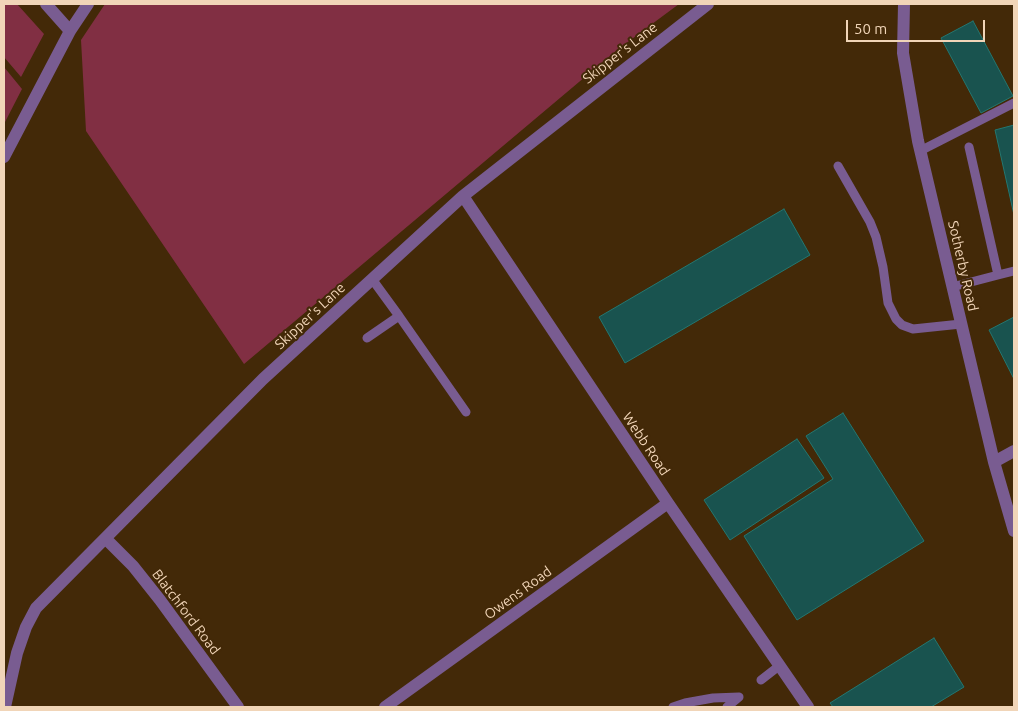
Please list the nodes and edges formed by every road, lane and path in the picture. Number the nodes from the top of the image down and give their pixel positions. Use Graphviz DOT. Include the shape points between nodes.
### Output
graph roads {
  1 [pos="46,4"];
  2 [pos="88,4"];
  3 [pos="708,4"];
  4 [pos="904,4"];
  5 [pos="70,31"];
  6 [pos="1014,103"];
  7 [pos="969,147"];
  8 [pos="920,151"];
  9 [pos="5,155"];
  10 [pos="838,166"];
  11 [pos="463,196"];
  12 [pos="1014,271"];
  13 [pos="998,276"];
  14 [pos="372,279"];
  15 [pos="952,287"];
  16 [pos="399,316"];
  17 [pos="961,324"];
  18 [pos="367,338"];
  19 [pos="466,412"];
  20 [pos="1014,451"];
  21 [pos="994,462"];
  22 [pos="668,503"];
  23 [pos="1014,531"];
  24 [pos="106,539"];
  25 [pos="779,666"];
  26 [pos="761,680"];
  27 [pos="5,707"];
  28 [pos="238,707"];
  29 [pos="385,707"];
  30 [pos="673,707"];
  31 [pos="727,707"];
  32 [pos="808,707"];
  1 -- 5 [label="street"];
  2 -- 5 [label="street"];
  3 -- 11 [label="street, Skipper's Lane"];
  4 -- 8 [label="street, Sotherby Road" via="904,53"];
  5 -- 9 [label="street"];
  6 -- 8 [label="lane"];
  7 -- 13 [label="lane"];
  8 -- 15 [label="street, Sotherby Road"];
  10 -- 17 [label="lane" via="876,236 888,303 896,319 913,329"];
  11 -- 14 [label="street, Skipper's Lane"];
  11 -- 22 [label="street, Webb Road"];
  12 -- 13 [label="lane"];
  13 -- 15 [label="lane"];
  14 -- 16 [label="lane"];
  14 -- 24 [label="street, Skipper's Lane" via="263,379"];
  15 -- 17 [label="street, Sotherby Road"];
  16 -- 18 [label="lane"];
  16 -- 19 [label="lane"];
  17 -- 21 [label="street, Sotherby Road"];
  20 -- 21 [label="street"];
  21 -- 23 [label="street, Sotherby Road"];
  22 -- 25 [label="street, Webb Road"];
  22 -- 29 [label="street, Owens Road"];
  24 -- 27 [label="street, Skipper's Lane" via="36,608 17,653"];
  24 -- 28 [label="street, Blatchford Road" via="160,600"];
  25 -- 26 [label="lane"];
  25 -- 32 [label="street, Webb Road"];
  30 -- 31 [label="lane" via="713,698 739,697"];
}
